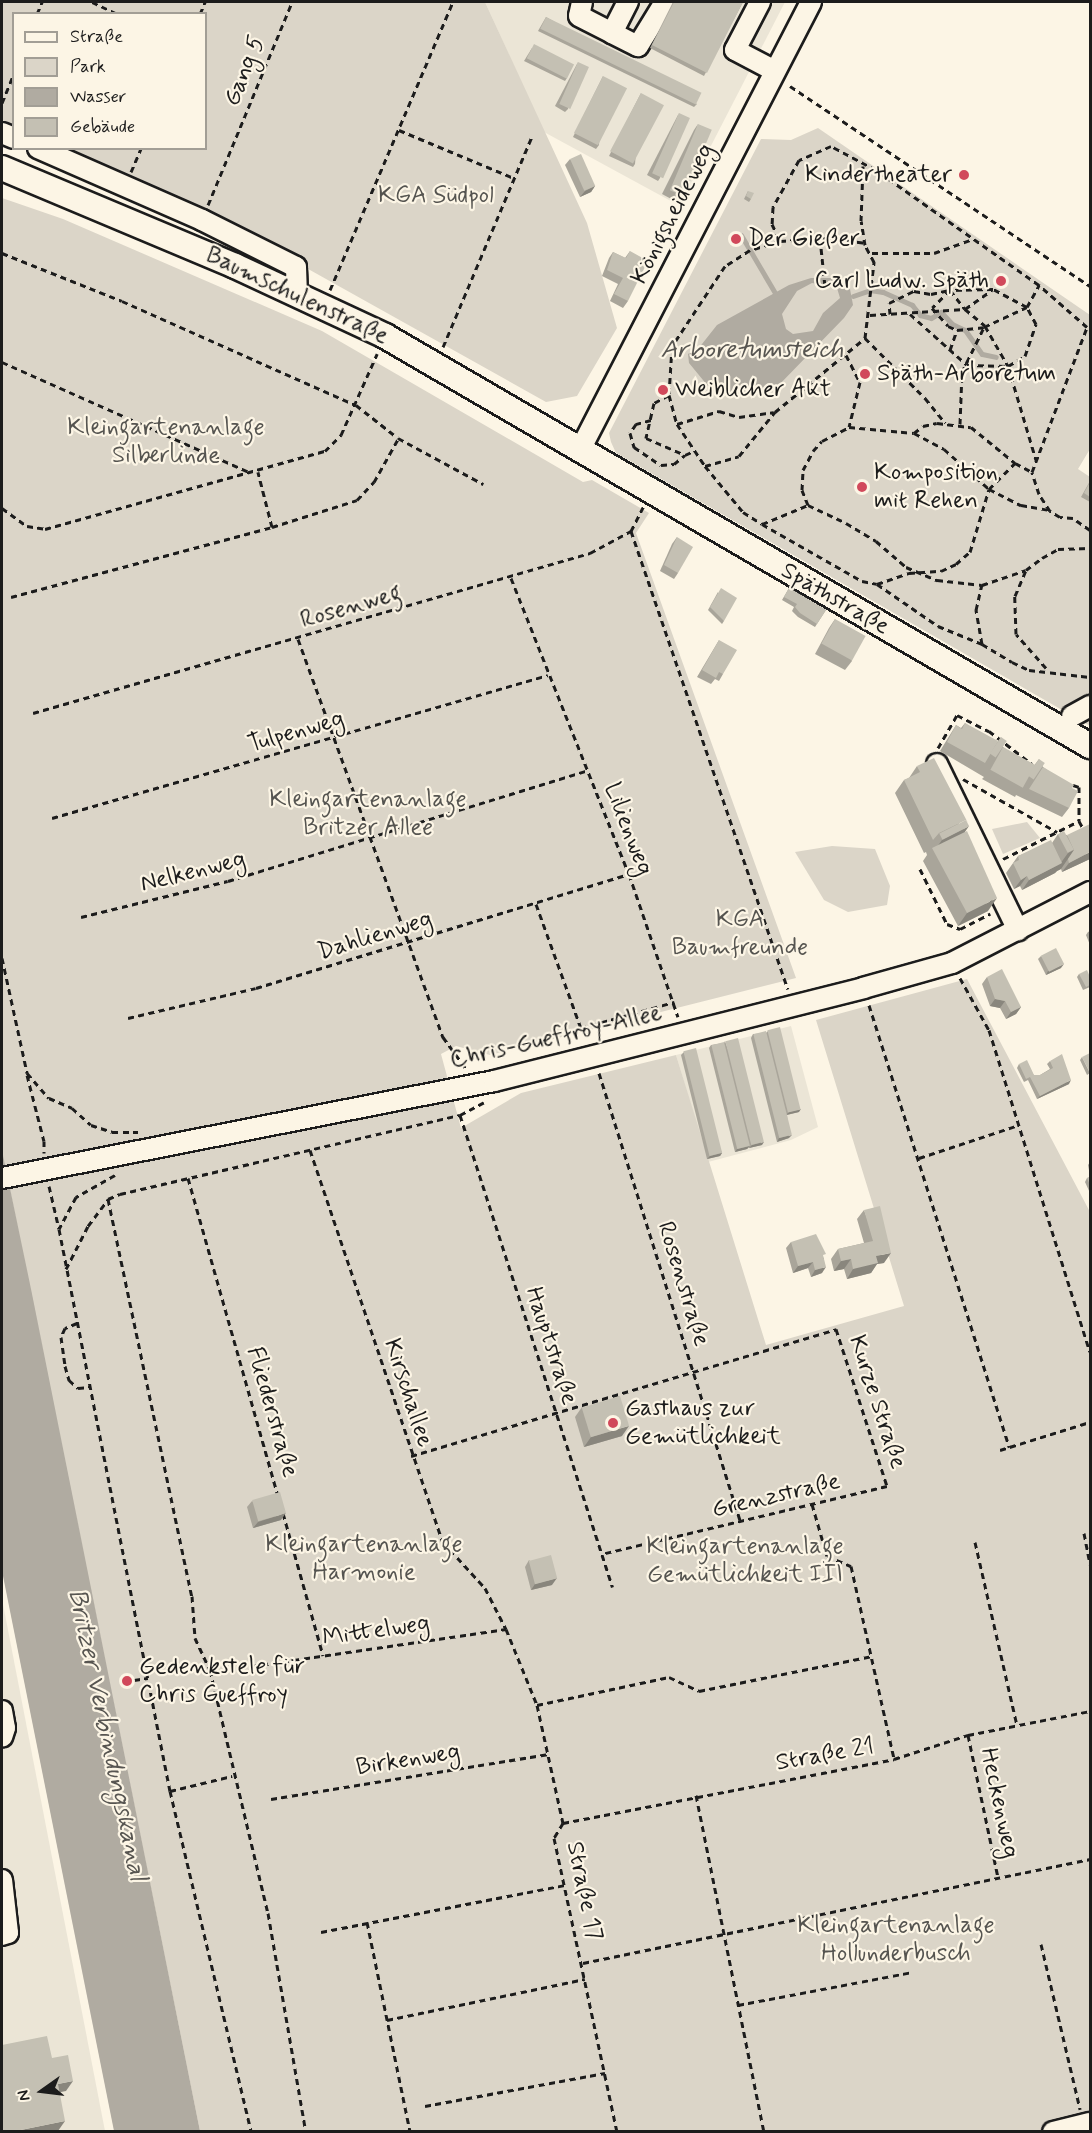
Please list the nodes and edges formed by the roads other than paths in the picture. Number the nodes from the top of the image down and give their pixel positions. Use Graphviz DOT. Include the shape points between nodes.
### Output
graph roads {
  1 [pos="582,2"];
  2 [pos="628,2"];
  3 [pos="665,2"];
  4 [pos="760,2"];
  5 [pos="811,2"];
  6 [pos="612,33"];
  7 [pos="775,71"];
  8 [pos="43,150"];
  9 [pos="2,168"];
  10 [pos="297,294"];
  11 [pos="580,450"];
  12 [pos="1080,724"];
  13 [pos="937,764"];
  14 [pos="1090,892"];
  15 [pos="1018,930"];
  16 [pos="8,1177"];
  17 [pos="2,1711"];
  18 [pos="2,1737"];
  19 [pos="2,1880"];
  20 [pos="2,1935"];
  21 [pos="1087,2124"];
  22 [pos="1053,2132"];
  1 -- 6 [label="street" via="579,16"];
  2 -- 6 [label="street"];
  3 -- 6 [label="street" via="639,46"];
  4 -- 7 [label="street" via="735,50"];
  5 -- 7 [label="street, Königsheideweg"];
  7 -- 11 [label="street, Königsheideweg"];
  8 -- 10 [label="street" via="202,220 296,267"];
  9 -- 10 [label="main road, Baumschulenstraße"];
  10 -- 11 [label="main road, Baumschulenstraße" via="385,336 538,421"];
  11 -- 12 [label="main road, Späthstraße" via="650,492"];
  13 -- 15 [label="street"];
  14 -- 15 [label="street, Chris-Gueffroy-Allee"];
  15 -- 16 [label="street, Chris-Gueffroy-Allee" via="952,963 494,1081 146,1150 47,1177"];
  17 -- 18 [label="street"];
  19 -- 20 [label="street" via="8,1933"];
  21 -- 22 [label="street"];
}
